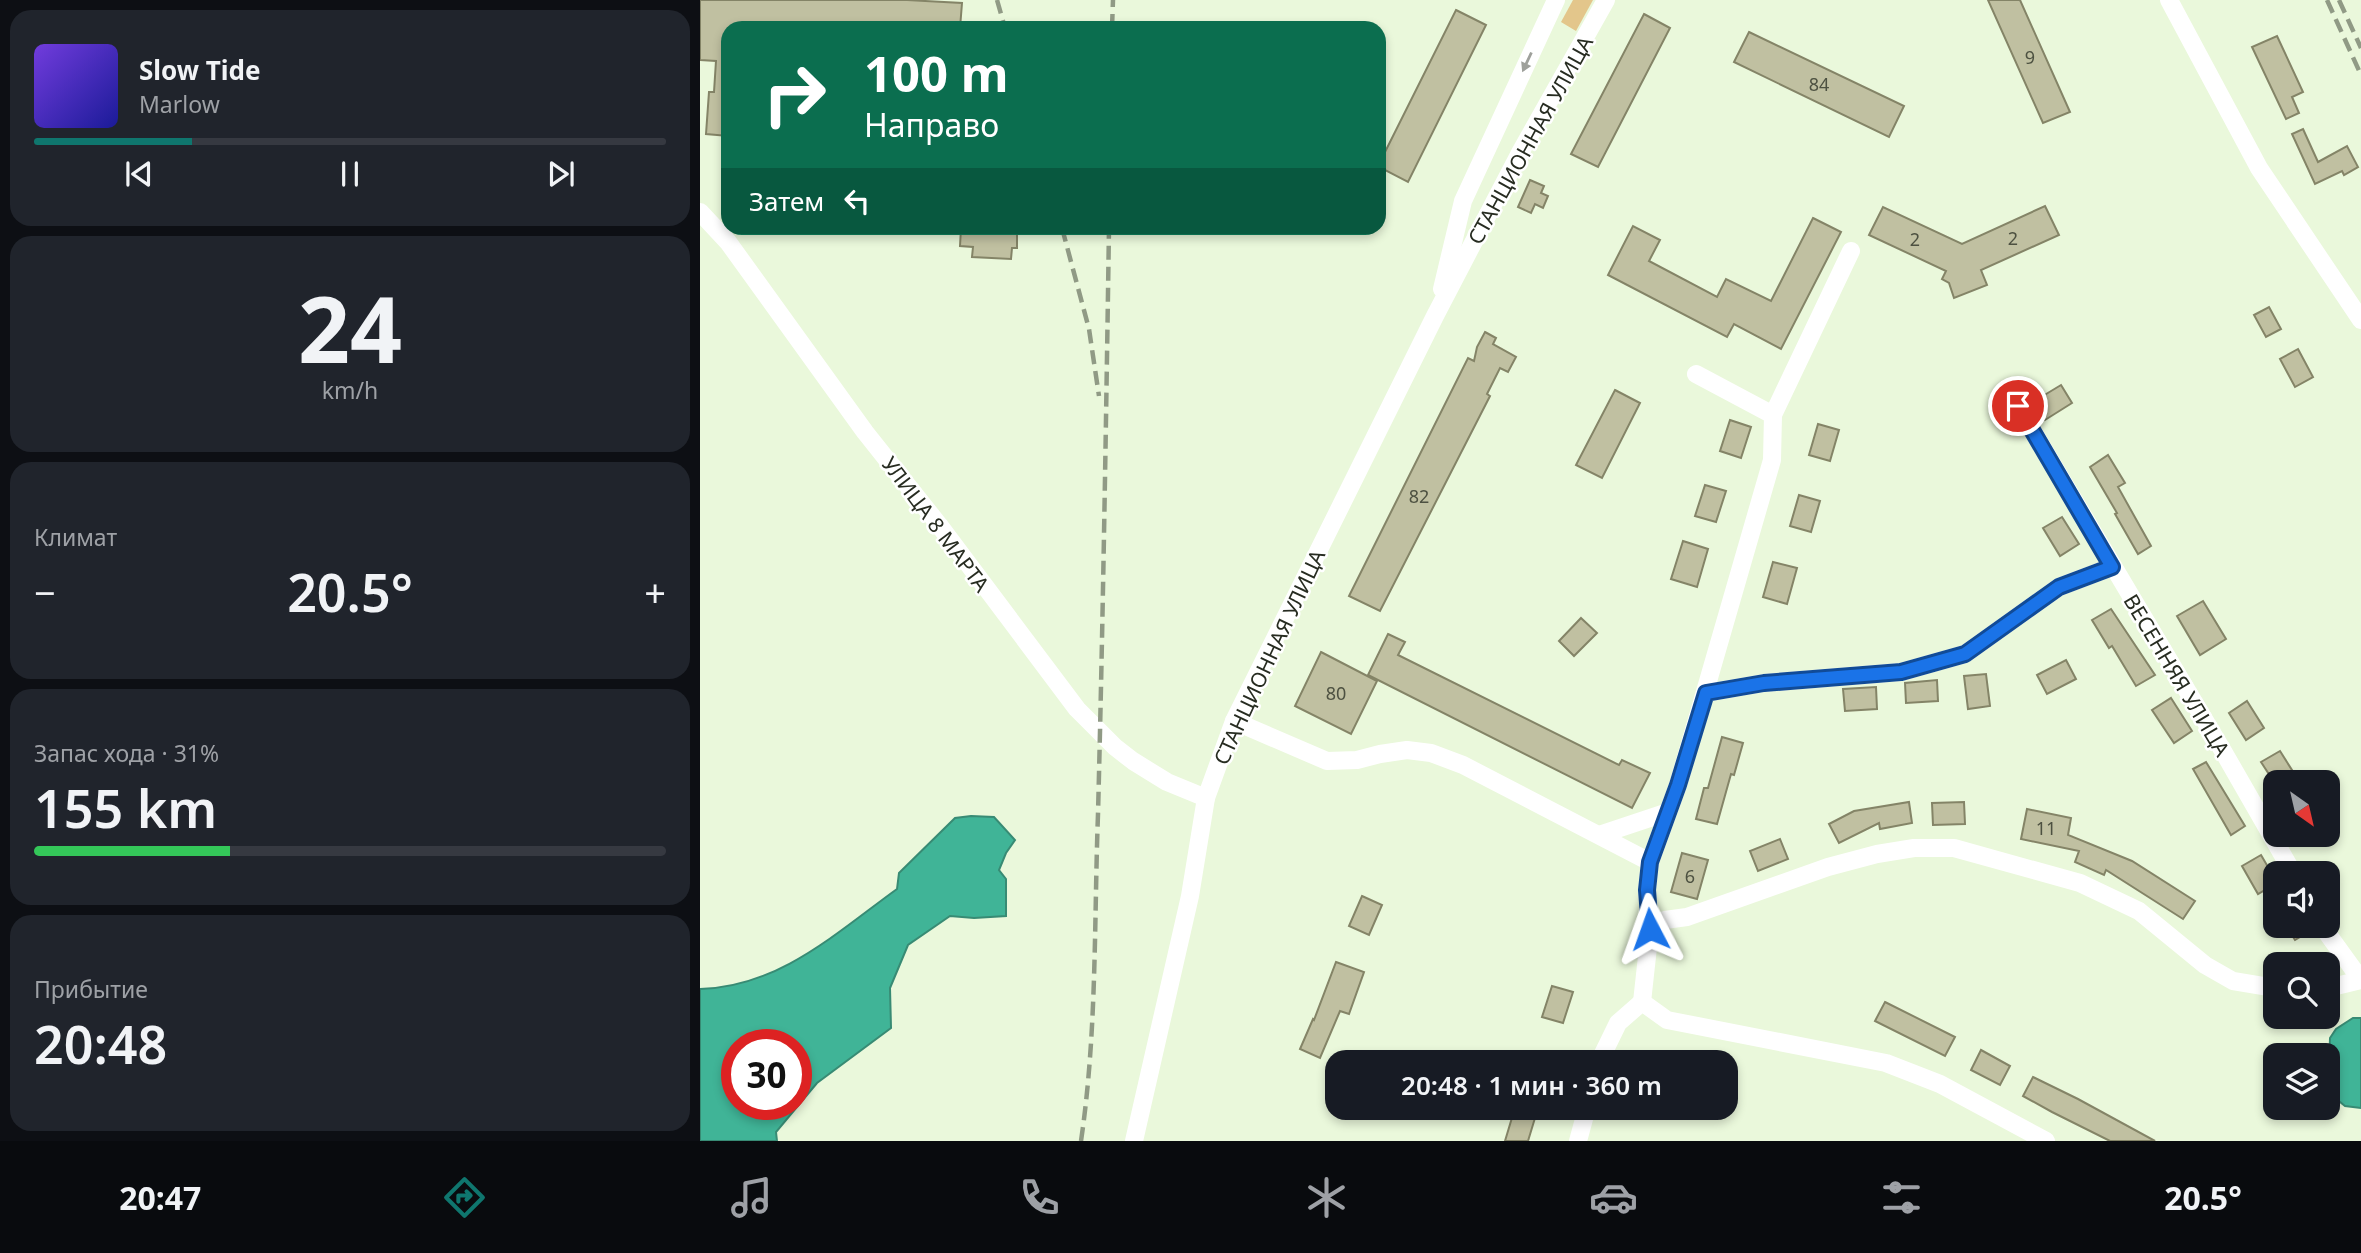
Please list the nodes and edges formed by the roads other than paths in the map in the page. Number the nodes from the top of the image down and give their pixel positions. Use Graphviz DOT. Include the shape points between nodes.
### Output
graph roads {
  1 [pos="1556,0"];
  2 [pos="1605,0"];
  3 [pos="2169,0"];
  4 [pos="700,212"];
  5 [pos="721,234"];
  6 [pos="721,235"];
  7 [pos="1851,251"];
  8 [pos="1435,316"];
  9 [pos="2361,320"];
  10 [pos="1696,374"];
  11 [pos="2018,406"];
  12 [pos="1773,415"];
  13 [pos="2112,567"];
  14 [pos="1706,693"];
  15 [pos="1234,720"];
  16 [pos="1206,798"];
  17 [pos="1668,811"];
  18 [pos="1599,835"];
  19 [pos="2285,861"];
  20 [pos="1650,862"];
  21 [pos="1657,925"];
  22 [pos="2331,938"];
  23 [pos="2361,980"];
  24 [pos="2340,985"];
  25 [pos="2263,986"];
  26 [pos="1642,1002"];
  27 [pos="1605,1050"];
  28 [pos="1584,1120"];
  29 [pos="1134,1141"];
  30 [pos="1578,1141"];
  31 [pos="2046,1141"];
  1 -- 8 [label="street, СТАНЦИОННАЯ УЛИЦА, one-way" via="1463,201"];
  2 -- 8 [label="street, СТАНЦИОННАЯ УЛИЦА"];
  3 -- 9 [label="street" via="2253,158"];
  4 -- 5 [label="street, УЛИЦА 8 МАРТА"];
  6 -- 16 [label="street, УЛИЦА 8 МАРТА" via="1077,709 1133,761"];
  7 -- 12 [label="street"];
  8 -- 15 [label="street, СТАНЦИОННАЯ УЛИЦА"];
  10 -- 12 [label="street"];
  11 -- 13 [label="street, ВЕСЕННЯЯ УЛИЦА"];
  12 -- 14 [label="street" via="1772,460"];
  13 -- 14 [label="street" via="2059,587 1965,654 1901,672 1764,683"];
  13 -- 19 [label="street, ВЕСЕННЯЯ УЛИЦА"];
  14 -- 17 [label="street"];
  15 -- 16 [label="street, СТАНЦИОННАЯ УЛИЦА"];
  15 -- 18 [label="street" via="1327,761 1407,750 1431,753"];
  16 -- 29 [label="street, СТАНЦИОННАЯ УЛИЦА" via="1190,896"];
  17 -- 18 [label="street"];
  17 -- 20 [label="street"];
  18 -- 20 [label="street"];
  20 -- 21 [label="street" via="1648,905"];
  21 -- 25 [label="street" via="1877,854 1954,848 2080,883 2139,911 2205,965 2233,981"];
  21 -- 26 [label="street"];
  22 -- 23 [label="street"];
  23 -- 24 [label="street"];
  26 -- 27 [label="street" via="1618,1023"];
  26 -- 31 [label="street" via="1667,1020 1886,1063 1951,1090"];
  28 -- 30 [label="street"];
}
